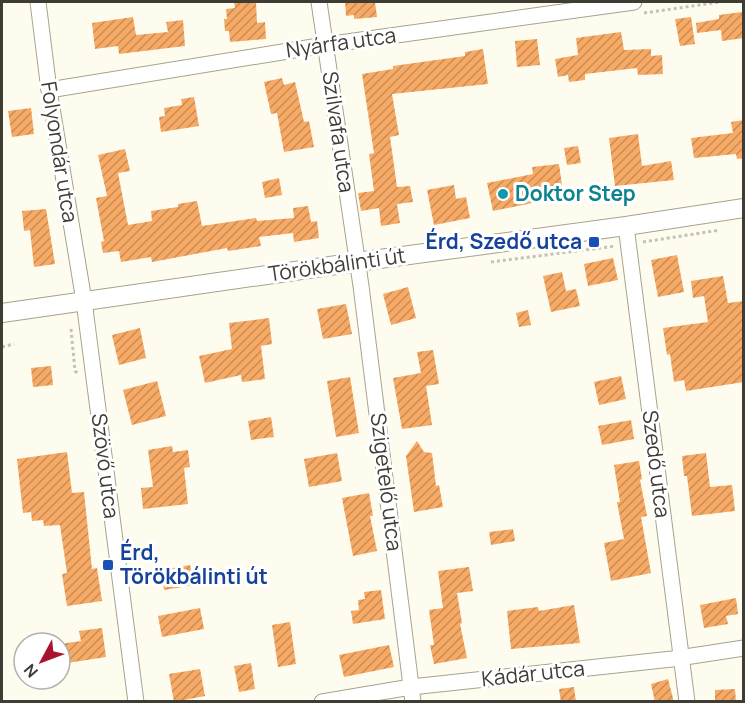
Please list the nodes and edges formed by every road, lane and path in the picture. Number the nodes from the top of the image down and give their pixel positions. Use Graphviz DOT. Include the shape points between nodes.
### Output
graph roads {
  1 [pos="38,2"];
  2 [pos="319,2"];
  3 [pos="634,2"];
  4 [pos="326,45"];
  5 [pos="48,90"];
  6 [pos="744,208"];
  7 [pos="626,226"];
  8 [pos="357,262"];
  9 [pos="84,301"];
  10 [pos="2,313"];
  11 [pos="14,344"];
  12 [pos="2,347"];
  13 [pos="744,648"];
  14 [pos="681,658"];
  15 [pos="412,694"];
  16 [pos="136,702"];
  17 [pos="322,702"];
  18 [pos="687,702"];
  1 -- 5 [label="street, Folyondár utca"];
  2 -- 4 [label="street, Szilvafa utca"];
  3 -- 4 [label="street, Nyárfa utca"];
  4 -- 5 [label="street, Nyárfa utca"];
  4 -- 8 [label="street, Szilvafa utca"];
  5 -- 9 [label="street, Folyondár utca"];
  6 -- 7 [label="main road, Törökbálinti út"];
  7 -- 8 [label="main road, Törökbálinti út"];
  7 -- 14 [label="street, Szedő utca"];
  8 -- 9 [label="main road, Törökbálinti út"];
  8 -- 15 [label="street, Szigetelő utca"];
  9 -- 10 [label="main road, Törökbálinti út"];
  9 -- 16 [label="street, Szövő utca"];
  11 -- 12 [label="path"];
  13 -- 14 [label="street, Kádár utca"];
  14 -- 15 [label="street, Kádár utca"];
  14 -- 18 [label="street, Szedő utca"];
  15 -- 17 [label="street, Kádár utca"];
}
